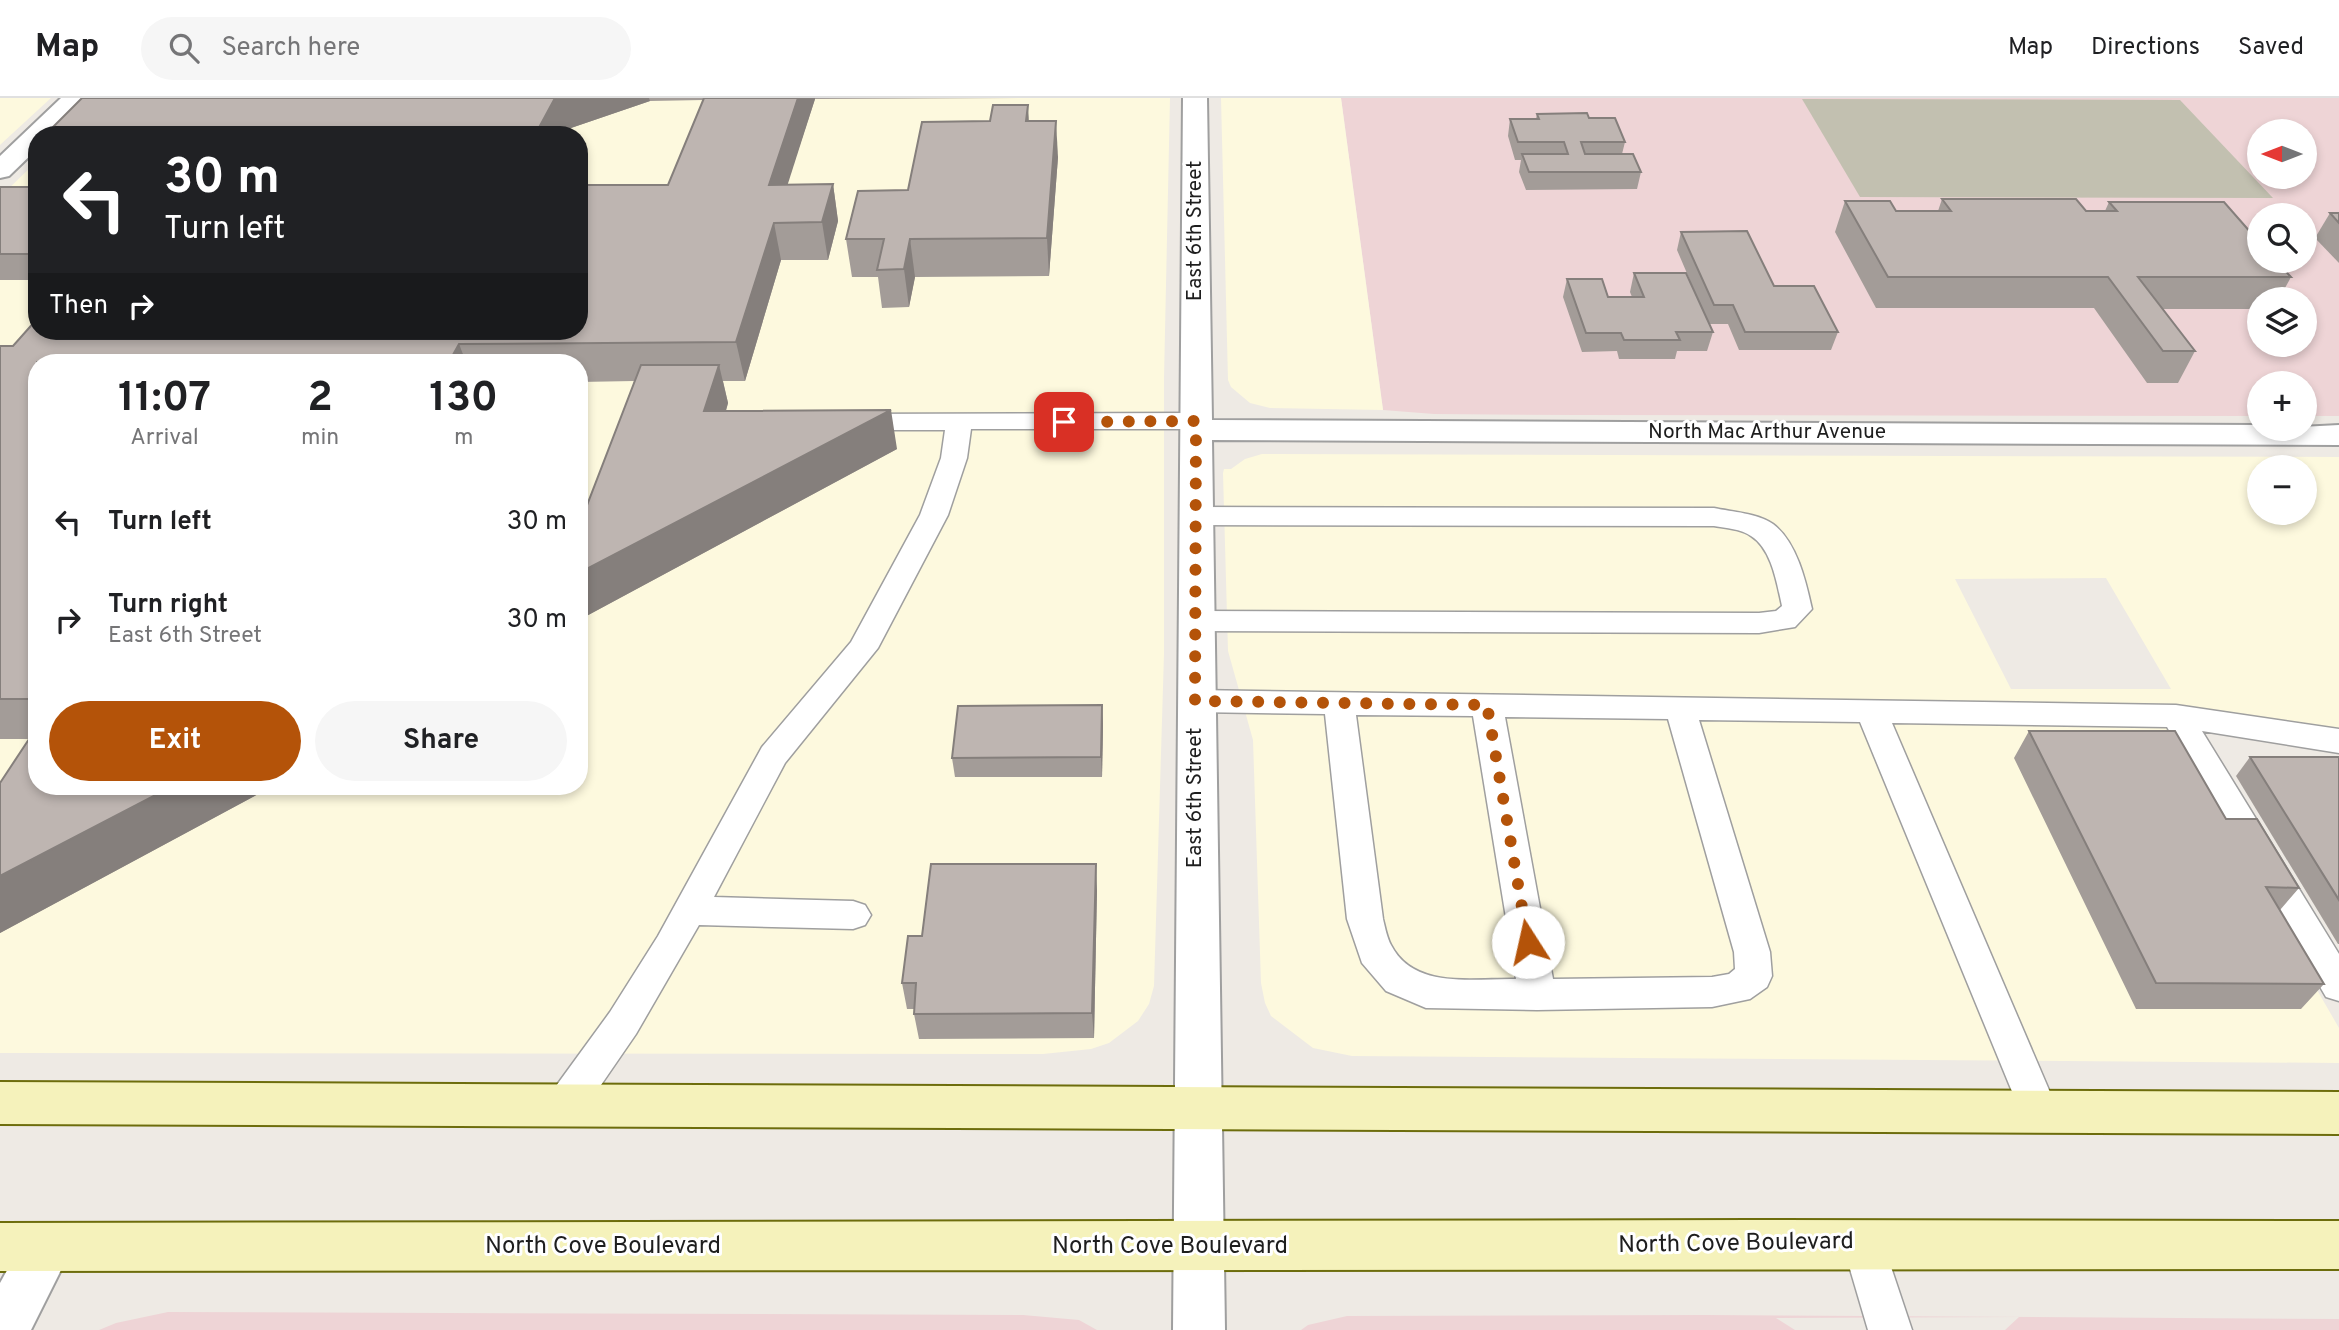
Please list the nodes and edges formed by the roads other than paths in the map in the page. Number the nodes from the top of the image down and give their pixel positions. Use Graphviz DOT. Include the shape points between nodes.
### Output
graph roads {
  1 [pos="75,98"];
  2 [pos="1195,98"];
  3 [pos="46,126"];
  4 [pos="28,143"];
  5 [pos="0,170"];
  6 [pos="826,421"];
  7 [pos="959,423"];
  8 [pos="1196,426"];
  9 [pos="2339,435"];
  10 [pos="1196,516"];
  11 [pos="1196,621"];
  12 [pos="1195,701"];
  13 [pos="1339,703"];
  14 [pos="1487,705"];
  15 [pos="1680,708"];
  16 [pos="1871,711"];
  17 [pos="2176,716"];
  18 [pos="2339,741"];
  19 [pos="690,911"];
  20 [pos="853,915"];
  21 [pos="2339,985"];
  22 [pos="1537,995"];
  23 [pos="0,1103"];
  24 [pos="565,1105"];
  25 [pos="1197,1108"];
  26 [pos="2039,1111"];
  27 [pos="2339,1113"];
  28 [pos="1863,1242"];
  29 [pos="2339,1245"];
  30 [pos="23,1247"];
  31 [pos="1199,1247"];
  32 [pos="3,1330"];
  33 [pos="1199,1330"];
  34 [pos="1890,1330"];
  1 -- 3 [label="street"];
  2 -- 8 [label="street, East 6th Street"];
  4 -- 5 [label="street"];
  6 -- 7 [label="lane, North Mac Arthur Avenue"];
  7 -- 8 [label="lane, North Mac Arthur Avenue"];
  7 -- 19 [label="lane" via="954,458 934,515 863,649 774,755"];
  8 -- 9 [label="street, North Mac Arthur Avenue"];
  8 -- 10 [label="street, East 6th Street"];
  10 -- 11 [label="street, East 6th Street"];
  10 -- 11 [label="lane" via="1714,517 1761,530 1773,540 1797,609 1784,620 1759,623"];
  11 -- 12 [label="street, East 6th Street"];
  12 -- 13 [label="lane"];
  12 -- 25 [label="street, East 6th Street"];
  13 -- 14 [label="lane"];
  13 -- 22 [label="lane" via="1365,919 1376,953 1399,980 1426,993"];
  14 -- 15 [label="lane"];
  14 -- 22 [label="lane"];
  15 -- 16 [label="lane"];
  15 -- 22 [label="lane" via="1752,952 1754,976 1737,988 1712,992"];
  16 -- 17 [label="lane"];
  16 -- 26 [label="lane"];
  17 -- 18 [label="lane"];
  17 -- 21 [label="lane"];
  19 -- 20 [label="lane"];
  19 -- 24 [label="lane" via="623,1023"];
  23 -- 24 [label="main road"];
  24 -- 25 [label="main road"];
  25 -- 26 [label="main road"];
  25 -- 31 [label="street, East 6th Street"];
  26 -- 27 [label="main road"];
  28 -- 29 [label="main road, North Cove Boulevard"];
  28 -- 31 [label="main road, North Cove Boulevard"];
  28 -- 34 [label="lane"];
  30 -- 31 [label="main road, North Cove Boulevard"];
  30 -- 32 [label="street"];
  31 -- 33 [label="street, East 6th Street"];
}
